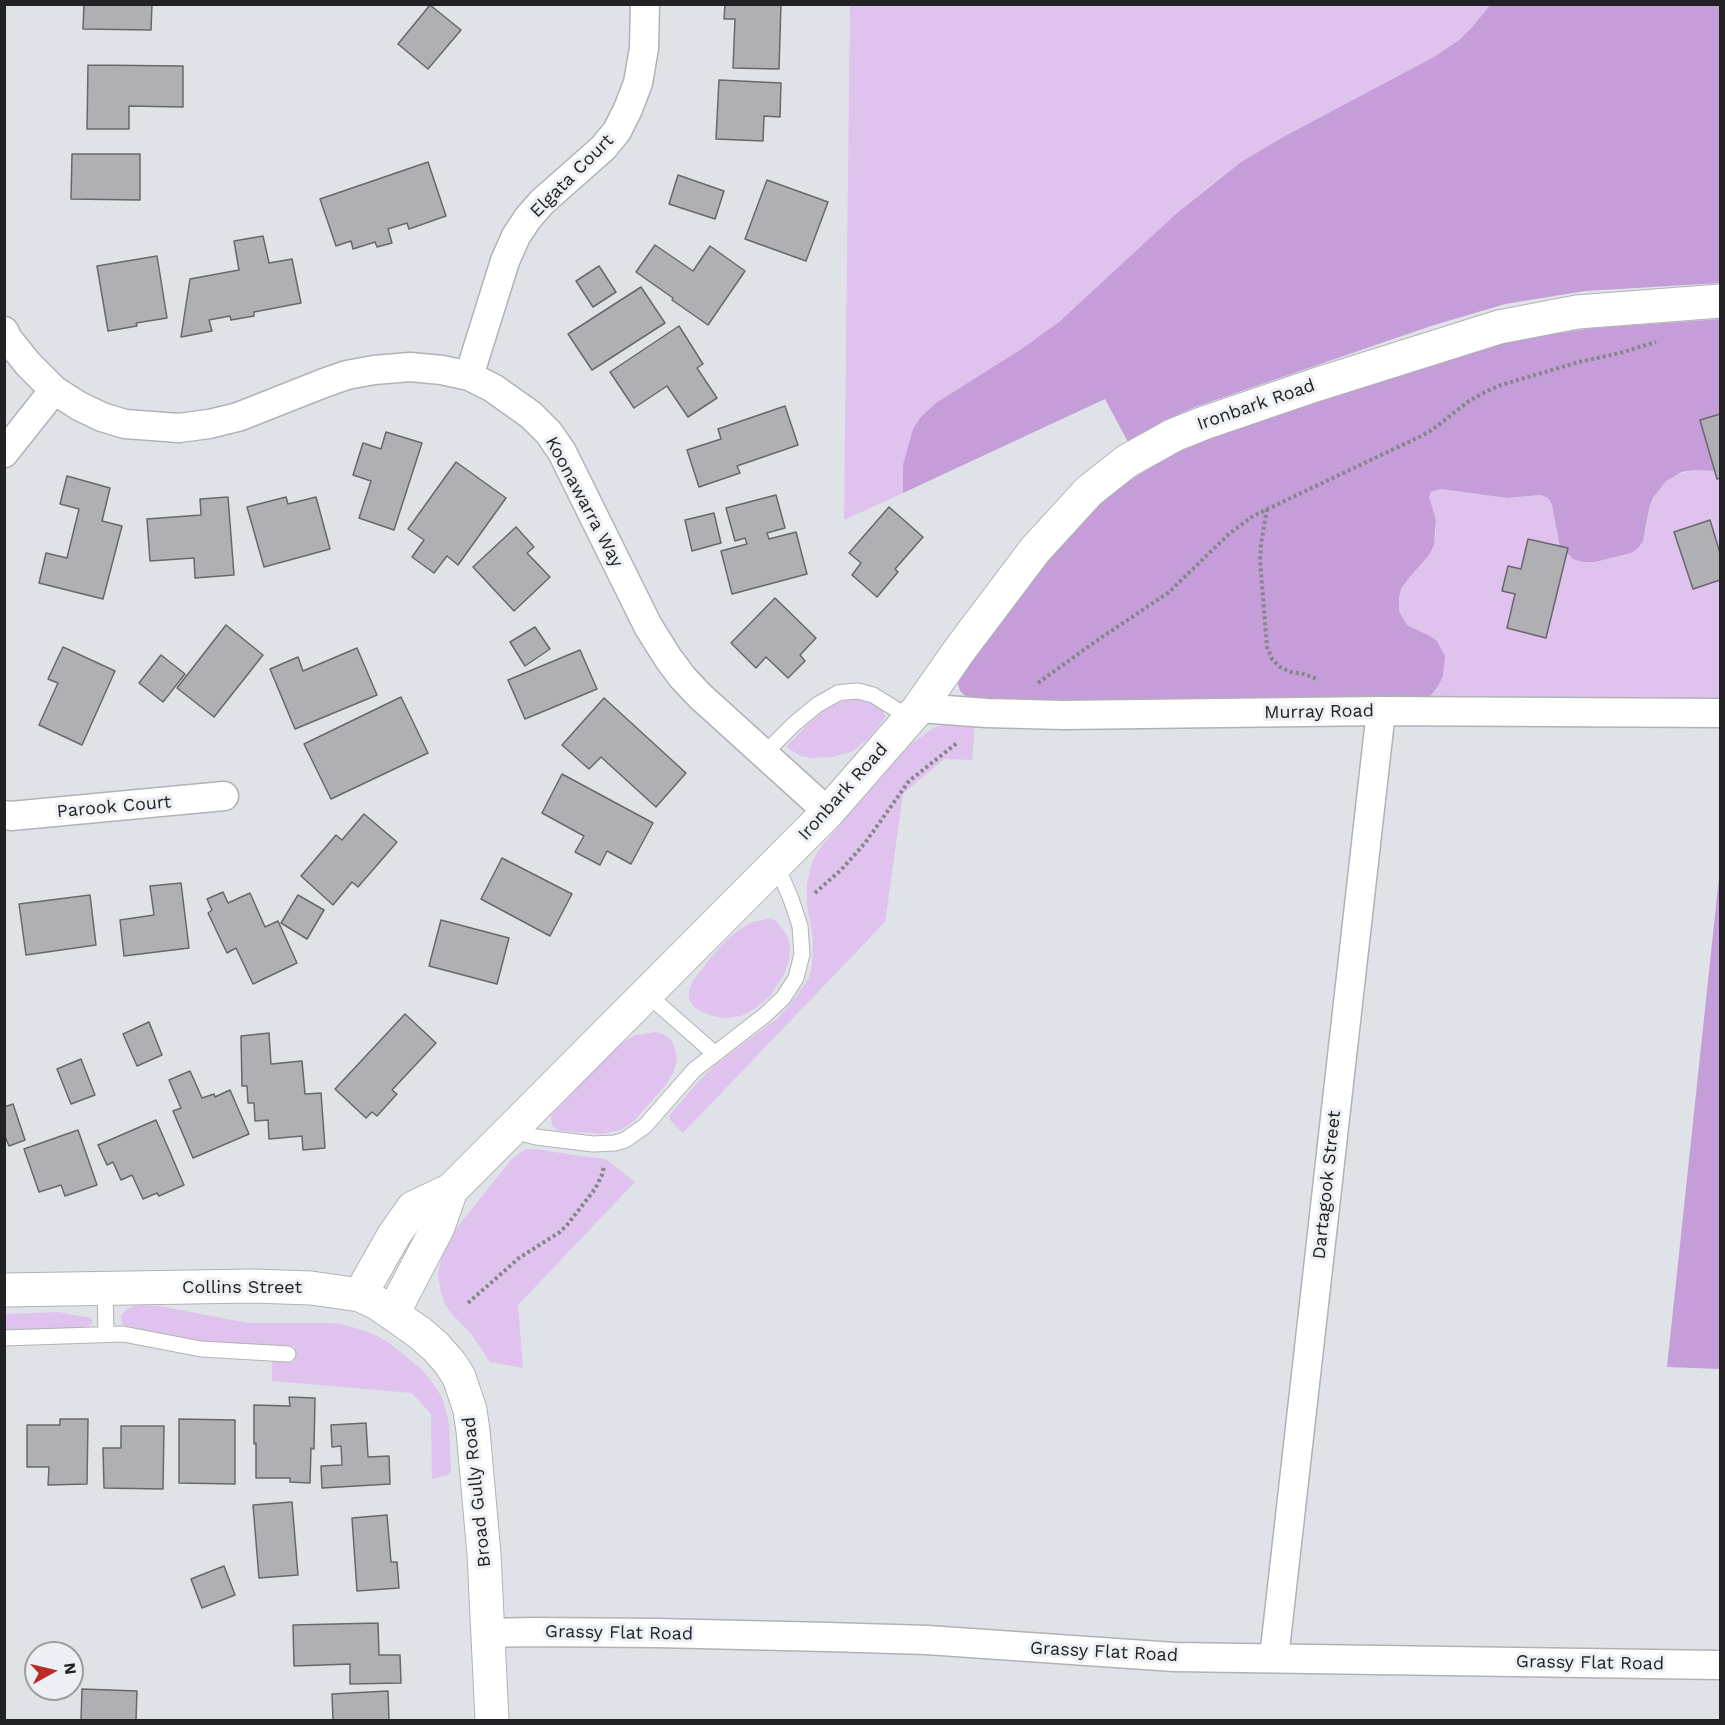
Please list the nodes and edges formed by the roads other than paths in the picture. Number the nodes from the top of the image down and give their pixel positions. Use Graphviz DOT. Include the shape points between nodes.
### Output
graph roads {
  1 [pos="645,4"];
  2 [pos="1720,301"];
  3 [pos="4,331"];
  4 [pos="468,376"];
  5 [pos="54,390"];
  6 [pos="4,453"];
  7 [pos="1381,711"];
  8 [pos="914,713"];
  9 [pos="1720,713"];
  10 [pos="764,754"];
  11 [pos="224,796"];
  12 [pos="828,812"];
  13 [pos="4,815"];
  14 [pos="776,864"];
  15 [pos="647,994"];
  16 [pos="714,1053"];
  17 [pos="510,1130"];
  18 [pos="105,1288"];
  19 [pos="4,1290"];
  20 [pos="377,1304"];
  21 [pos="106,1334"];
  22 [pos="4,1338"];
  23 [pos="288,1354"];
  24 [pos="488,1633"];
  25 [pos="1274,1658"];
  26 [pos="1720,1665"];
  27 [pos="492,1720"];
  1 -- 4 [label="street, Elgata Court" via="644,48 628,109 603,148 542,202 516,236"];
  2 -- 8 [label="street, Ironbark Road" via="1577,312 1499,327 1293,392 1174,435 1127,461 1071,509 1018,572"];
  3 -- 5 [label="street, Koonawarra Way" via="28,364"];
  4 -- 5 [label="street, Koonawarra Way" via="410,367 374,370 324,382 238,417 179,428 125,424 79,406"];
  4 -- 10 [label="street, Koonawarra Way" via="513,400 549,433 668,658 700,696"];
  5 -- 6 [label="street"];
  7 -- 8 [label="street, Murray Road"];
  7 -- 9 [label="street, Murray Road"];
  7 -- 25 [label="street, Dartagook Street"];
  8 -- 10 [label="lane" via="873,695 858,691 842,693 807,714"];
  8 -- 12 [label="street, Ironbark Road"];
  10 -- 12 [label="street, Koonawarra Way"];
  11 -- 13 [label="street, Parook Court"];
  12 -- 14 [label="street, Ironbark Road"];
  14 -- 15 [label="street, Ironbark Road"];
  14 -- 16 [label="lane" via="800,926 802,954 796,978 783,998"];
  15 -- 16 [label="lane"];
  15 -- 17 [label="street, Ironbark Road"];
  16 -- 17 [label="lane" via="645,1126 626,1140 605,1144 550,1139"];
  17 -- 20 [label="street, Ironbark Road" via="451,1190 438,1227"];
  18 -- 19 [label="street, Collins Street"];
  18 -- 20 [label="street, Collins Street" via="311,1288"];
  18 -- 21 [label="lane"];
  20 -- 24 [label="street, Broad Gully Road" via="436,1347 459,1377 465,1393 473,1431"];
  21 -- 22 [label="lane"];
  21 -- 23 [label="lane" via="201,1349"];
  24 -- 25 [label="street, Grassy Flat Road" via="828,1637 1174,1657"];
  24 -- 27 [label="street, Broad Gully Road"];
  25 -- 26 [label="street, Grassy Flat Road"];
}
